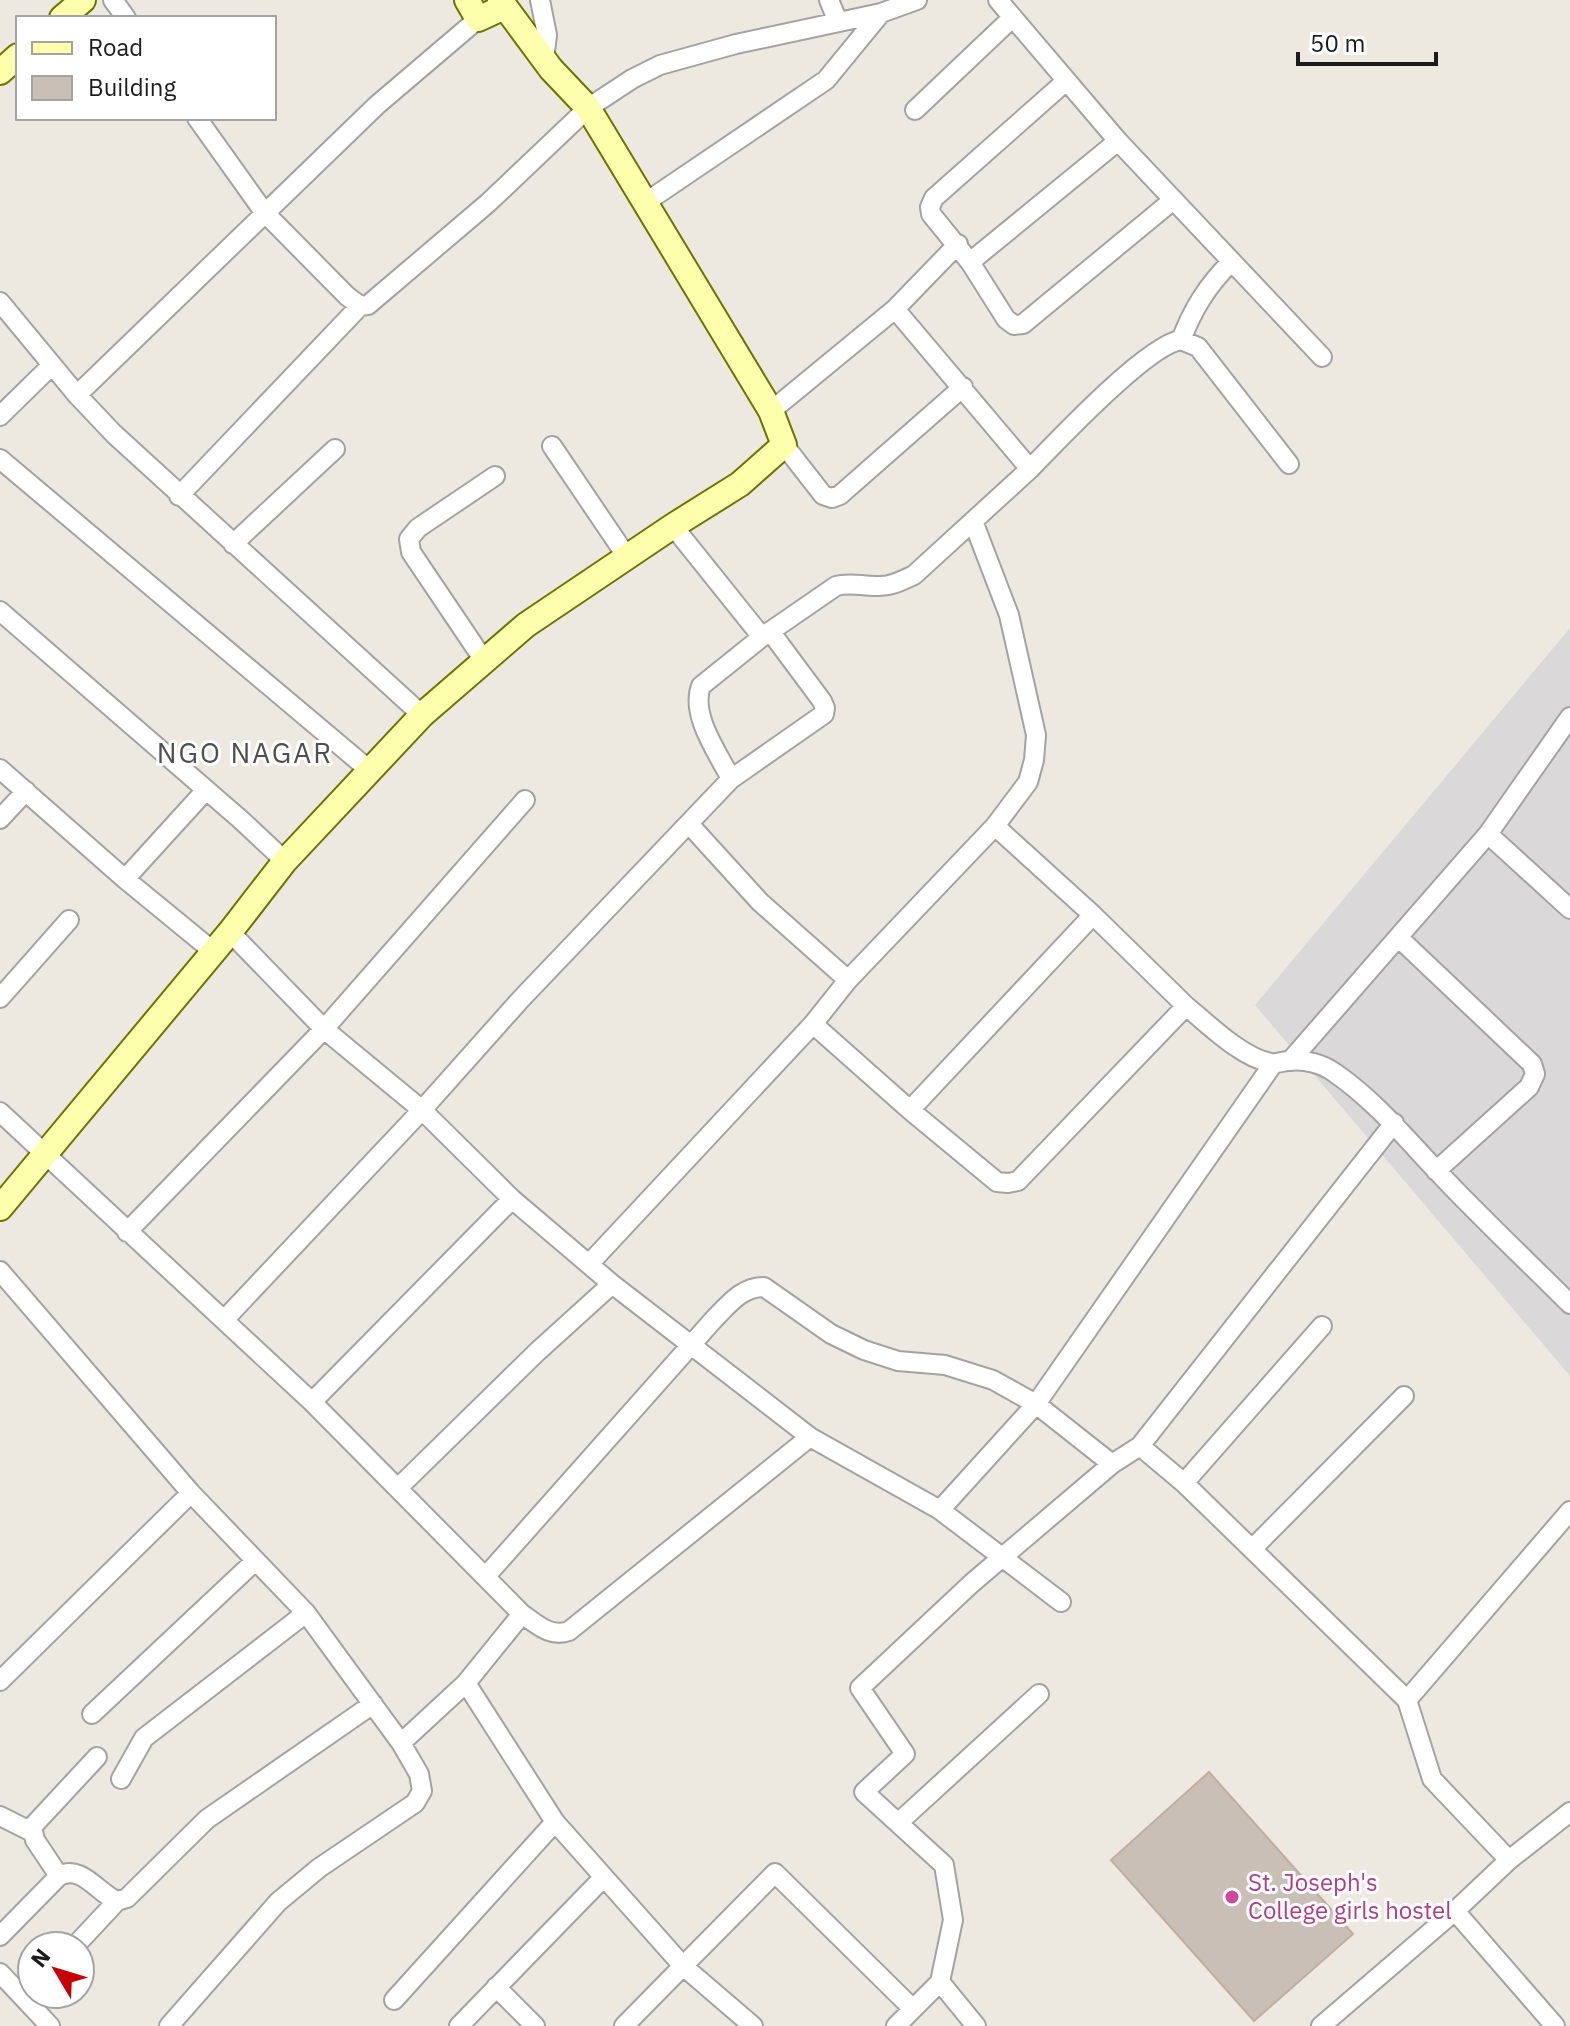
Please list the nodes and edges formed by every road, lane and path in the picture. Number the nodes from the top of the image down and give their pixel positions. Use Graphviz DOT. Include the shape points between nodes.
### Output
graph roads {
  1 [pos="83,0"];
  2 [pos="540,0"];
  3 [pos="829,0"];
  4 [pos="917,0"];
  5 [pos="998,0"];
  6 [pos="502,4"];
  7 [pos="473,9"];
  8 [pos="881,13"];
  9 [pos="64,16"];
  10 [pos="1012,18"];
  11 [pos="838,22"];
  12 [pos="16,58"];
  13 [pos="544,60"];
  14 [pos="0,72"];
  15 [pos="1065,82"];
  16 [pos="588,108"];
  17 [pos="915,110"];
  18 [pos="198,120"];
  19 [pos="1118,141"];
  20 [pos="1172,201"];
  21 [pos="646,202"];
  22 [pos="264,212"];
  23 [pos="958,244"];
  24 [pos="970,262"];
  25 [pos="1231,262"];
  26 [pos="0,302"];
  27 [pos="360,306"];
  28 [pos="895,309"];
  29 [pos="1181,340"];
  30 [pos="1322,357"];
  31 [pos="52,365"];
  32 [pos="963,387"];
  33 [pos="77,395"];
  34 [pos="771,411"];
  35 [pos="0,416"];
  36 [pos="784,445"];
  37 [pos="552,446"];
  38 [pos="335,449"];
  39 [pos="0,459"];
  40 [pos="1289,464"];
  41 [pos="1030,469"];
  42 [pos="495,476"];
  43 [pos="179,496"];
  44 [pos="973,521"];
  45 [pos="673,526"];
  46 [pos="233,544"];
  47 [pos="627,557"];
  48 [pos="0,611"];
  49 [pos="766,634"];
  50 [pos="483,659"];
  51 [pos="422,715"];
  52 [pos="1570,717"];
  53 [pos="0,769"];
  54 [pos="368,769"];
  55 [pos="731,779"];
  56 [pos="206,790"];
  57 [pos="26,791"];
  58 [pos="525,800"];
  59 [pos="0,819"];
  60 [pos="689,824"];
  61 [pos="995,826"];
  62 [pos="1488,834"];
  63 [pos="285,861"];
  64 [pos="125,879"];
  65 [pos="1570,909"];
  66 [pos="1093,915"];
  67 [pos="69,920"];
  68 [pos="230,932"];
  69 [pos="1399,938"];
  70 [pos="214,952"];
  71 [pos="848,980"];
  72 [pos="0,998"];
  73 [pos="1186,1006"];
  74 [pos="813,1024"];
  75 [pos="324,1029"];
  76 [pos="1282,1062"];
  77 [pos="422,1110"];
  78 [pos="910,1110"];
  79 [pos="0,1112"];
  80 [pos="1394,1123"];
  81 [pos="46,1152"];
  82 [pos="1436,1171"];
  83 [pos="512,1199"];
  84 [pos="0,1208"];
  85 [pos="127,1232"];
  86 [pos="589,1264"];
  87 [pos="0,1271"];
  88 [pos="612,1284"];
  89 [pos="1570,1304"];
  90 [pos="224,1320"];
  91 [pos="1322,1326"];
  92 [pos="690,1345"];
  93 [pos="1404,1396"];
  94 [pos="312,1402"];
  95 [pos="1036,1404"];
  96 [pos="810,1437"];
  97 [pos="1140,1446"];
  98 [pos="1112,1464"];
  99 [pos="1184,1483"];
  100 [pos="398,1488"];
  101 [pos="191,1493"];
  102 [pos="940,1510"];
  103 [pos="1570,1511"];
  104 [pos="1252,1549"];
  105 [pos="1003,1556"];
  106 [pos="255,1561"];
  107 [pos="486,1576"];
  108 [pos="1061,1602"];
  109 [pos="306,1613"];
  110 [pos="522,1614"];
  111 [pos="0,1681"];
  112 [pos="466,1683"];
  113 [pos="1039,1694"];
  114 [pos="1407,1700"];
  115 [pos="373,1704"];
  116 [pos="92,1714"];
  117 [pos="401,1743"];
  118 [pos="97,1757"];
  119 [pos="121,1779"];
  120 [pos="0,1816"];
  121 [pos="1568,1817"];
  122 [pos="555,1822"];
  123 [pos="898,1823"];
  124 [pos="32,1832"];
  125 [pos="1509,1860"];
  126 [pos="59,1876"];
  127 [pos="603,1878"];
  128 [pos="117,1901"];
  129 [pos="1455,1911"];
  130 [pos="90,1930"];
  131 [pos="0,1936"];
  132 [pos="683,1966"];
  133 [pos="0,1973"];
  134 [pos="940,1982"];
  135 [pos="16,1986"];
  136 [pos="496,1987"];
  137 [pos="394,2000"];
  138 [pos="913,2009"];
  139 [pos="1548,2023"];
  140 [pos="169,2026"];
  141 [pos="459,2026"];
  142 [pos="535,2026"];
  143 [pos="624,2026"];
  144 [pos="753,2026"];
  145 [pos="896,2026"];
  146 [pos="976,2026"];
  147 [pos="1321,2026"];
  1 -- 9 [label="street"];
  2 -- 13 [label="street" via="547,35"];
  3 -- 11 [label="street"];
  4 -- 8 [label="street"];
  5 -- 10 [label="street"];
  6 -- 7 [label="street"];
  6 -- 13 [label="street"];
  7 -- 22 [label="street"];
  8 -- 11 [label="street"];
  8 -- 21 [label="street" via="826,80"];
  10 -- 15 [label="street"];
  10 -- 17 [label="street"];
  11 -- 16 [label="street" via="660,65"];
  12 -- 14 [label="street"];
  13 -- 16 [label="street"];
  15 -- 19 [label="street"];
  15 -- 23 [label="street" via="934,198 931,214"];
  16 -- 21 [label="street"];
  16 -- 27 [label="street" via="376,300"];
  18 -- 22 [label="street"];
  19 -- 20 [label="street"];
  19 -- 24 [label="street"];
  20 -- 24 [label="street" via="1023,324 1006,319"];
  20 -- 25 [label="street"];
  21 -- 34 [label="street"];
  22 -- 27 [label="street"];
  22 -- 33 [label="street"];
  23 -- 24 [label="street"];
  23 -- 28 [label="street"];
  25 -- 29 [label="street" via="1200,298"];
  25 -- 30 [label="street"];
  26 -- 31 [label="street"];
  27 -- 43 [label="street"];
  28 -- 32 [label="street"];
  28 -- 34 [label="street"];
  29 -- 40 [label="street" via="1198,347"];
  29 -- 41 [label="street" via="1160,348"];
  31 -- 33 [label="street"];
  31 -- 35 [label="street"];
  32 -- 36 [label="street" via="832,498 823,495"];
  32 -- 41 [label="street"];
  33 -- 43 [label="street"];
  34 -- 36 [label="street"];
  36 -- 45 [label="street" via="740,484"];
  37 -- 47 [label="street"];
  38 -- 46 [label="street"];
  39 -- 54 [label="street"];
  41 -- 44 [label="street"];
  42 -- 50 [label="street" via="409,539 411,552"];
  43 -- 46 [label="street"];
  44 -- 49 [label="street" via="914,575 878,587 848,582 836,586"];
  44 -- 61 [label="street" via="1009,615 1036,735 1028,782"];
  45 -- 47 [label="street"];
  45 -- 49 [label="street"];
  46 -- 51 [label="street"];
  47 -- 50 [label="street"];
  48 -- 56 [label="street"];
  49 -- 55 [label="street" via="701,686 697,697"];
  49 -- 55 [label="street" via="822,701 824,714"];
  50 -- 51 [label="street"];
  51 -- 54 [label="street"];
  52 -- 62 [label="street"];
  53 -- 57 [label="street"];
  54 -- 63 [label="street"];
  55 -- 60 [label="street"];
  56 -- 63 [label="street"];
  56 -- 64 [label="street"];
  57 -- 59 [label="street"];
  57 -- 64 [label="street"];
  58 -- 75 [label="street"];
  60 -- 71 [label="street" via="760,902"];
  60 -- 77 [label="street"];
  61 -- 66 [label="street"];
  61 -- 71 [label="street"];
  62 -- 65 [label="street"];
  62 -- 69 [label="street"];
  63 -- 68 [label="street"];
  64 -- 70 [label="street"];
  66 -- 73 [label="street"];
  66 -- 78 [label="street"];
  67 -- 72 [label="street"];
  68 -- 70 [label="street"];
  68 -- 75 [label="street"];
  69 -- 76 [label="street"];
  69 -- 82 [label="street" via="1532,1064 1535,1074 1529,1087"];
  70 -- 81 [label="street"];
  71 -- 74 [label="street"];
  73 -- 76 [label="street" via="1235,1045"];
  73 -- 78 [label="street" via="1018,1181 997,1182"];
  74 -- 78 [label="street"];
  74 -- 86 [label="street"];
  75 -- 77 [label="street"];
  75 -- 85 [label="street"];
  76 -- 80 [label="street" via="1326,1067"];
  76 -- 95 [label="street"];
  77 -- 83 [label="street"];
  77 -- 90 [label="street"];
  79 -- 81 [label="street"];
  80 -- 82 [label="street"];
  80 -- 97 [label="street"];
  81 -- 84 [label="street"];
  81 -- 85 [label="street"];
  82 -- 89 [label="street"];
  83 -- 86 [label="street"];
  83 -- 94 [label="street"];
  85 -- 90 [label="street"];
  86 -- 88 [label="street"];
  87 -- 101 [label="street"];
  88 -- 92 [label="street"];
  88 -- 100 [label="street"];
  90 -- 94 [label="street"];
  91 -- 99 [label="street"];
  92 -- 95 [label="street" via="736,1296 764,1287 831,1334 864,1350 993,1380"];
  92 -- 96 [label="street"];
  92 -- 107 [label="street"];
  93 -- 104 [label="street"];
  94 -- 100 [label="street"];
  95 -- 98 [label="street"];
  95 -- 102 [label="street"];
  96 -- 102 [label="street"];
  96 -- 110 [label="street" via="569,1631 559,1635 545,1630"];
  97 -- 98 [label="street"];
  97 -- 99 [label="street"];
  98 -- 105 [label="street"];
  99 -- 104 [label="street"];
  100 -- 107 [label="street"];
  101 -- 106 [label="street"];
  101 -- 111 [label="street"];
  102 -- 105 [label="street"];
  103 -- 114 [label="street"];
  104 -- 114 [label="street"];
  105 -- 108 [label="street"];
  105 -- 123 [label="street" via="860,1688 905,1754 864,1792"];
  106 -- 109 [label="street"];
  106 -- 116 [label="street"];
  107 -- 110 [label="street"];
  109 -- 115 [label="street"];
  109 -- 119 [label="street" via="144,1738"];
  110 -- 112 [label="street"];
  112 -- 117 [label="street"];
  112 -- 122 [label="street"];
  113 -- 123 [label="street"];
  114 -- 125 [label="street" via="1432,1779"];
  115 -- 117 [label="street"];
  115 -- 128 [label="street" via="207,1819 127,1898"];
  117 -- 140 [label="street" via="419,1774 422,1791 415,1803 278,1902"];
  118 -- 124 [label="street" via="35,1822"];
  120 -- 124 [label="street"];
  121 -- 125 [label="street"];
  122 -- 127 [label="street"];
  122 -- 137 [label="street"];
  123 -- 134 [label="street" via="944,1865 953,1920"];
  124 -- 126 [label="street"];
  125 -- 129 [label="street"];
  126 -- 128 [label="street" via="78,1873"];
  126 -- 131 [label="street"];
  127 -- 132 [label="street"];
  127 -- 136 [label="street"];
  128 -- 130 [label="street"];
  129 -- 139 [label="street"];
  129 -- 147 [label="street"];
  132 -- 138 [label="street" via="775,1873"];
  132 -- 143 [label="street"];
  132 -- 144 [label="street"];
  133 -- 135 [label="street"];
  134 -- 138 [label="street"];
  134 -- 146 [label="street"];
  136 -- 141 [label="street"];
  136 -- 142 [label="street"];
  138 -- 145 [label="street"];
}
